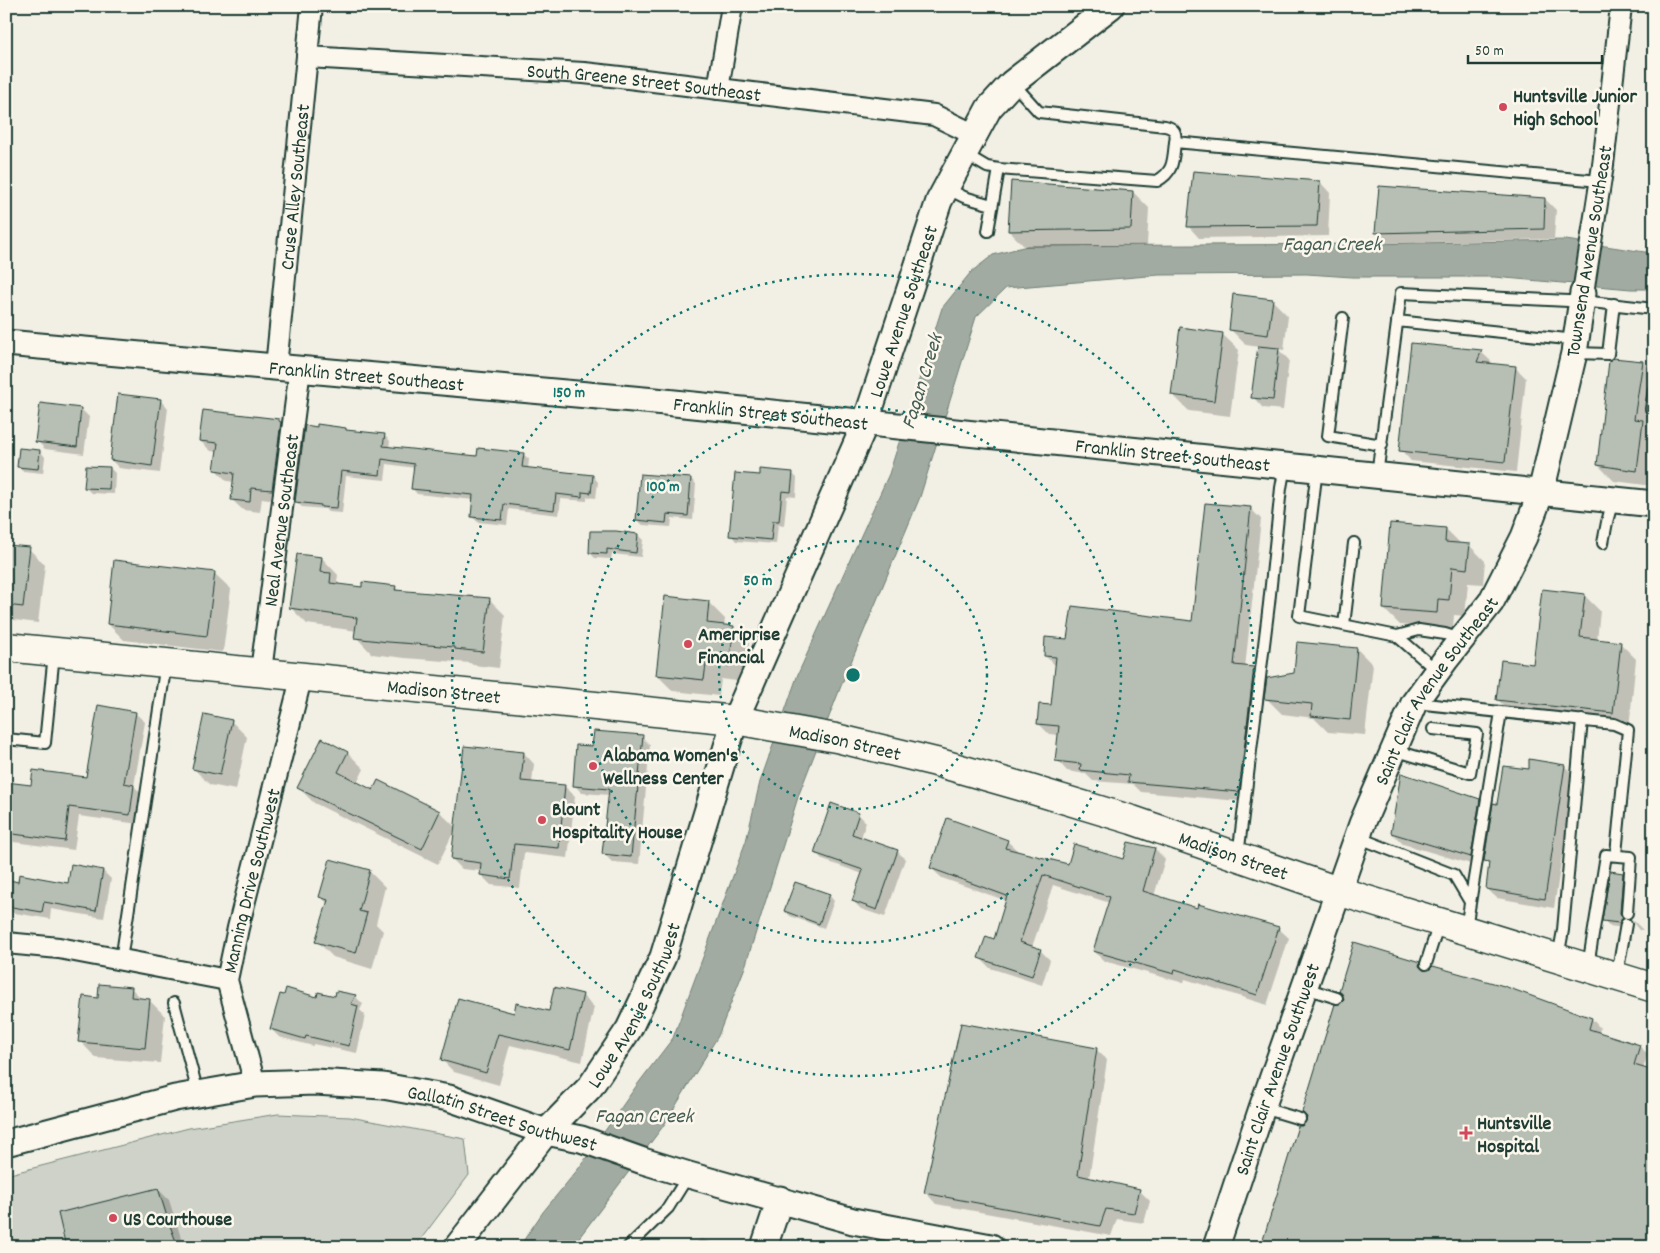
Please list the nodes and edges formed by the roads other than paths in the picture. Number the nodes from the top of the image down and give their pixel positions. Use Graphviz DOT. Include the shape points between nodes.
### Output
graph roads {
  1 [pos="312,6"];
  2 [pos="732,6"];
  3 [pos="1111,6"];
  4 [pos="1621,6"];
  5 [pos="307,58"];
  6 [pos="1012,82"];
  7 [pos="718,89"];
  8 [pos="1176,142"];
  9 [pos="970,144"];
  10 [pos="999,169"];
  11 [pos="1600,181"];
  12 [pos="946,188"];
  13 [pos="992,205"];
  14 [pos="988,231"];
  15 [pos="1582,297"];
  16 [pos="1614,304"];
  17 [pos="1654,309"];
  18 [pos="1343,318"];
  19 [pos="1397,321"];
  20 [pos="6,343"];
  21 [pos="1575,347"];
  22 [pos="288,368"];
  23 [pos="1654,389"];
  24 [pos="1651,409"];
  25 [pos="864,424"];
  26 [pos="1382,445"];
  27 [pos="1284,466"];
  28 [pos="1317,469"];
  29 [pos="1377,476"];
  30 [pos="1541,492"];
  31 [pos="1613,499"];
  32 [pos="1654,504"];
  33 [pos="1354,543"];
  34 [pos="1603,543"];
  35 [pos="1344,625"];
  36 [pos="1397,636"];
  37 [pos="1462,639"];
  38 [pos="6,646"];
  39 [pos="54,652"];
  40 [pos="166,662"];
  41 [pos="261,671"];
  42 [pos="1437,671"];
  43 [pos="302,675"];
  44 [pos="1414,703"];
  45 [pos="1501,712"];
  46 [pos="736,720"];
  47 [pos="1582,720"];
  48 [pos="1433,729"];
  49 [pos="6,739"];
  50 [pos="1394,750"];
  51 [pos="1357,837"];
  52 [pos="1616,854"];
  53 [pos="1238,857"];
  54 [pos="1338,891"];
  55 [pos="1470,902"];
  56 [pos="1627,913"];
  57 [pos="1440,922"];
  58 [pos="1626,924"];
  59 [pos="1466,930"];
  60 [pos="6,943"];
  61 [pos="1558,959"];
  62 [pos="121,960"];
  63 [pos="1426,964"];
  64 [pos="1588,968"];
  65 [pos="1616,976"];
  66 [pos="227,980"];
  67 [pos="1304,988"];
  68 [pos="1654,988"];
  69 [pos="1337,998"];
  70 [pos="174,1003"];
  71 [pos="256,1084"];
  72 [pos="198,1094"];
  73 [pos="1262,1108"];
  74 [pos="1300,1119"];
  75 [pos="546,1132"];
  76 [pos="6,1143"];
  77 [pos="689,1175"];
  78 [pos="780,1199"];
  79 [pos="457,1247"];
  80 [pos="628,1247"];
  81 [pos="764,1247"];
  82 [pos="991,1247"];
  83 [pos="1216,1247"];
  1 -- 5 [label="street, Cruse Alley Southeast"];
  2 -- 7 [label="street"];
  3 -- 6 [label="street, Lowe Avenue Southeast"];
  4 -- 11 [label="street, Townsend Avenue Southeast"];
  5 -- 7 [label="street, South Greene Street Southeast" via="584,73"];
  5 -- 22 [label="street, Cruse Alley Southeast"];
  6 -- 8 [label="lane" via="1039,112 1171,127 1175,130"];
  6 -- 9 [label="street, Lowe Avenue Southeast" via="989,108"];
  7 -- 9 [label="street, South Greene Street Southeast" via="934,114"];
  8 -- 10 [label="lane" via="1172,167 1157,181"];
  8 -- 11 [label="lane"];
  9 -- 10 [label="lane" via="987,167"];
  9 -- 12 [label="street, Lowe Avenue Southeast"];
  10 -- 13 [label="lane"];
  11 -- 15 [label="street, Townsend Avenue Southeast"];
  12 -- 13 [label="lane"];
  12 -- 25 [label="street, Lowe Avenue Southeast"];
  13 -- 14 [label="lane"];
  15 -- 16 [label="lane"];
  15 -- 19 [label="lane" via="1568,302 1401,293"];
  15 -- 21 [label="street, Townsend Avenue Southeast"];
  16 -- 17 [label="lane"];
  16 -- 21 [label="lane" via="1608,354"];
  18 -- 26 [label="lane" via="1328,436"];
  19 -- 21 [label="lane"];
  19 -- 26 [label="lane"];
  20 -- 22 [label="street, Franklin Street Southeast"];
  21 -- 30 [label="street, Townsend Avenue Southeast"];
  22 -- 25 [label="street, Franklin Street Southeast" via="645,400"];
  22 -- 41 [label="street, Neal Avenue Southeast"];
  23 -- 24 [label="lane"];
  25 -- 27 [label="street, Franklin Street Southeast"];
  25 -- 46 [label="street, Lowe Avenue Southeast"];
  26 -- 29 [label="lane"];
  27 -- 28 [label="street, Franklin Street Southeast"];
  27 -- 53 [label="lane"];
  28 -- 29 [label="street, Franklin Street Southeast"];
  28 -- 35 [label="lane" via="1299,616"];
  29 -- 30 [label="street, Franklin Street Southeast"];
  30 -- 31 [label="street, Franklin Street Southeast"];
  30 -- 37 [label="street, Saint Clair Avenue Southeast" via="1524,537 1491,602"];
  31 -- 32 [label="street, Franklin Street Southeast"];
  31 -- 34 [label="lane"];
  33 -- 35 [label="lane"];
  35 -- 36 [label="lane"];
  36 -- 37 [label="lane" via="1419,630"];
  36 -- 42 [label="lane"];
  37 -- 42 [label="street, Saint Clair Avenue Southeast"];
  38 -- 39 [label="main road, Madison Street"];
  39 -- 40 [label="main road, Madison Street"];
  39 -- 49 [label="lane" via="45,743"];
  40 -- 41 [label="main road, Madison Street"];
  40 -- 62 [label="lane"];
  41 -- 43 [label="main road, Madison Street"];
  42 -- 44 [label="street, Saint Clair Avenue Southeast"];
  43 -- 46 [label="main road, Madison Street"];
  43 -- 66 [label="street, Manning Drive Southwest"];
  44 -- 45 [label="lane"];
  44 -- 50 [label="street, Saint Clair Avenue Southeast"];
  45 -- 47 [label="lane"];
  45 -- 55 [label="lane"];
  46 -- 53 [label="main road, Madison Street" via="836,738 936,762 1132,820"];
  46 -- 75 [label="street, Lowe Avenue Southwest" via="662,957 629,1029 590,1087"];
  47 -- 52 [label="lane" via="1614,724 1628,730"];
  47 -- 61 [label="lane"];
  48 -- 50 [label="lane" via="1478,734 1470,773"];
  50 -- 51 [label="street, Saint Clair Avenue Southeast"];
  51 -- 54 [label="street, Saint Clair Avenue Southeast"];
  51 -- 55 [label="lane" via="1454,875"];
  52 -- 56 [label="lane" via="1631,856"];
  52 -- 64 [label="lane" via="1606,854"];
  53 -- 54 [label="main road, Madison Street"];
  54 -- 57 [label="main road, Madison Street"];
  54 -- 67 [label="street, Saint Clair Avenue Southwest"];
  55 -- 59 [label="lane"];
  57 -- 59 [label="main road, Madison Street"];
  57 -- 63 [label="lane"];
  58 -- 65 [label="lane"];
  59 -- 61 [label="main road, Madison Street"];
  60 -- 62 [label="street" via="59,948"];
  61 -- 64 [label="main road, Madison Street"];
  62 -- 66 [label="street"];
  64 -- 65 [label="main road, Madison Street"];
  65 -- 68 [label="main road, Madison Street"];
  66 -- 71 [label="street, Manning Drive Southwest"];
  67 -- 69 [label="lane"];
  67 -- 73 [label="street, Saint Clair Avenue Southwest"];
  70 -- 72 [label="lane"];
  71 -- 72 [label="street, Gallatin Street Southwest"];
  71 -- 75 [label="street, Gallatin Street Southwest" via="315,1082 383,1086 449,1098"];
  72 -- 76 [label="street, Gallatin Street Southwest"];
  73 -- 74 [label="lane"];
  73 -- 83 [label="street, Saint Clair Avenue Southwest"];
  75 -- 77 [label="street, Gallatin Street Southwest" via="581,1139"];
  75 -- 79 [label="street, Lowe Avenue Southwest"];
  77 -- 78 [label="street, Gallatin Street Southwest"];
  77 -- 80 [label="lane" via="668,1208"];
  78 -- 81 [label="street"];
  78 -- 82 [label="street, Gallatin Street Southwest" via="853,1221"];
}
